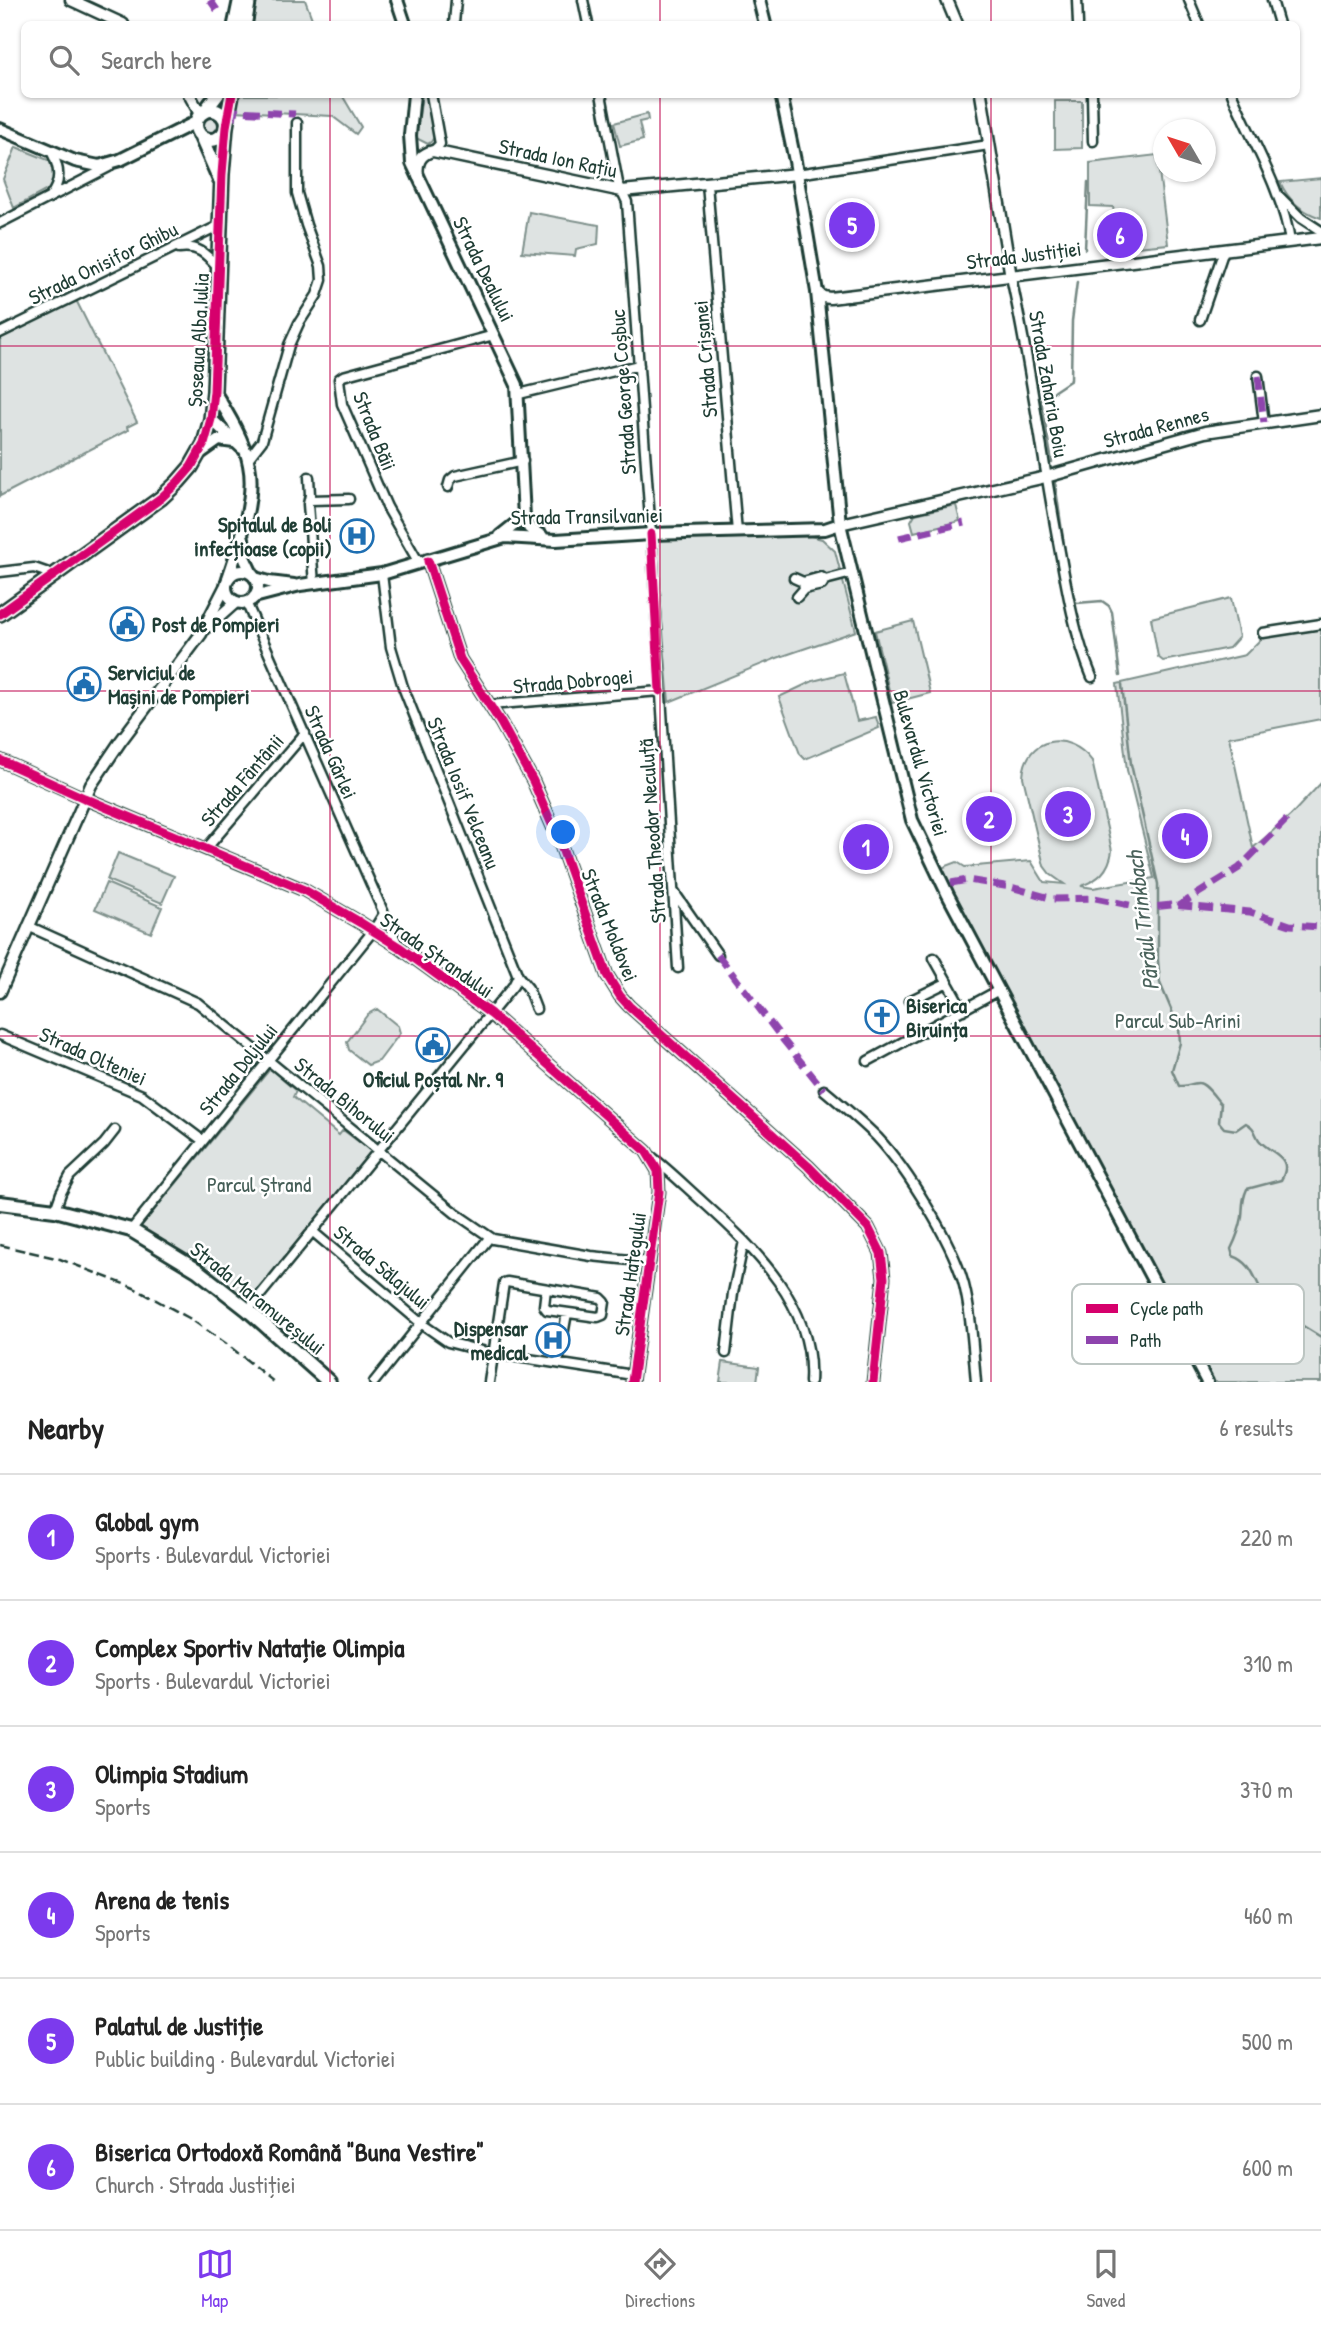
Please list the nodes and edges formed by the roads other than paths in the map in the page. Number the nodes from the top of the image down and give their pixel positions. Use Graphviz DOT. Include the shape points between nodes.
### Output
graph roads {
  1 [pos="71,0"];
  2 [pos="240,0"];
  3 [pos="249,0"];
  4 [pos="397,0"];
  5 [pos="456,0"];
  6 [pos="583,0"];
  7 [pos="759,0"];
  8 [pos="947,0"];
  9 [pos="1077,0"];
  10 [pos="1189,0"];
  11 [pos="1272,0"];
  12 [pos="116,21"];
  13 [pos="236,21"];
  14 [pos="246,21"];
  15 [pos="404,21"];
  16 [pos="454,21"];
  17 [pos="587,21"];
  18 [pos="764,21"];
  19 [pos="956,21"];
  20 [pos="1078,21"];
  21 [pos="1198,21"];
  22 [pos="1278,21"];
  23 [pos="191,98"];
  24 [pos="215,98"];
  25 [pos="231,98"];
  26 [pos="414,98"];
  27 [pos="432,98"];
  28 [pos="602,98"];
  29 [pos="781,98"];
  30 [pos="982,98"];
  31 [pos="1092,98"];
  32 [pos="1234,98"];
  33 [pos="200,116"];
  34 [pos="297,123"];
  35 [pos="226,127"];
  36 [pos="0,129"];
  37 [pos="201,137"];
  38 [pos="1093,141"];
  39 [pos="989,145"];
  40 [pos="51,151"];
  41 [pos="433,151"];
  42 [pos="120,160"];
  43 [pos="797,174"];
  44 [pos="419,181"];
  45 [pos="707,184"];
  46 [pos="221,185"];
  47 [pos="622,191"];
  48 [pos="1275,192"];
  49 [pos="47,200"];
  50 [pos="0,223"];
  51 [pos="220,225"];
  52 [pos="1321,230"];
  53 [pos="1321,238"];
  54 [pos="1290,242"];
  55 [pos="1224,250"];
  56 [pos="166,252"];
  57 [pos="219,268"];
  58 [pos="1011,277"];
  59 [pos="817,292"];
  60 [pos="1200,320"];
  61 [pos="0,333"];
  62 [pos="494,335"];
  63 [pos="639,365"];
  64 [pos="1258,376"];
  65 [pos="214,391"];
  66 [pos="519,394"];
  67 [pos="1321,415"];
  68 [pos="211,419"];
  69 [pos="1264,423"];
  70 [pos="234,442"];
  71 [pos="199,454"];
  72 [pos="246,454"];
  73 [pos="523,461"];
  74 [pos="309,477"];
  75 [pos="1046,477"];
  76 [pos="448,487"];
  77 [pos="349,499"];
  78 [pos="310,500"];
  79 [pos="524,517"];
  80 [pos="839,524"];
  81 [pos="243,528"];
  82 [pos="737,532"];
  83 [pos="651,534"];
  84 [pos="498,538"];
  85 [pos="547,540"];
  86 [pos="424,562"];
  87 [pos="0,572"];
  88 [pos="852,573"];
  89 [pos="382,574"];
  90 [pos="54,575"];
  91 [pos="254,576"];
  92 [pos="227,582"];
  93 [pos="314,584"];
  94 [pos="300,585"];
  95 [pos="797,597"];
  96 [pos="245,600"];
  97 [pos="0,614"];
  98 [pos="1321,624"];
  99 [pos="1263,633"];
  100 [pos="201,634"];
  101 [pos="1092,677"];
  102 [pos="660,691"];
  103 [pos="489,705"];
  104 [pos="305,733"];
  105 [pos="0,760"];
  106 [pos="84,798"];
  107 [pos="206,849"];
  108 [pos="674,892"];
  109 [pos="383,915"];
  110 [pos="28,926"];
  111 [pos="373,931"];
  112 [pos="398,947"];
  113 [pos="718,955"];
  114 [pos="934,958"];
  115 [pos="678,968"];
  116 [pos="518,976"];
  117 [pos="948,982"];
  118 [pos="999,990"];
  119 [pos="0,992"];
  120 [pos="909,1000"];
  121 [pos="536,1009"];
  122 [pos="963,1010"];
  123 [pos="491,1014"];
  124 [pos="0,1035"];
  125 [pos="268,1059"];
  126 [pos="869,1061"];
  127 [pos="824,1090"];
  128 [pos="115,1130"];
  129 [pos="202,1140"];
  130 [pos="379,1150"];
  131 [pos="652,1157"];
  132 [pos="658,1171"];
  133 [pos="0,1203"];
  134 [pos="55,1210"];
  135 [pos="131,1230"];
  136 [pos="312,1231"];
  137 [pos="489,1238"];
  138 [pos="744,1241"];
  139 [pos="650,1262"];
  140 [pos="1155,1284"];
  141 [pos="546,1289"];
  142 [pos="248,1310"];
  143 [pos="567,1312"];
  144 [pos="422,1324"];
  145 [pos="494,1353"];
  146 [pos="726,1353"];
  147 [pos="558,1363"];
  148 [pos="1197,1364"];
  149 [pos="632,1379"];
  150 [pos="329,1382"];
  151 [pos="374,1382"];
  152 [pos="489,1382"];
  153 [pos="810,1382"];
  154 [pos="873,1382"];
  155 [pos="976,1382"];
  156 [pos="1207,1382"];
  1 -- 12 [label="street"];
  2 -- 13 [label="main road"];
  3 -- 14 [label="main road"];
  4 -- 15 [label="main road"];
  5 -- 16 [label="street"];
  6 -- 17 [label="street"];
  7 -- 18 [label="main road"];
  8 -- 19 [label="street"];
  9 -- 20 [label="street"];
  10 -- 21 [label="street"];
  11 -- 22 [label="street"];
  23 -- 33 [label="street"];
  24 -- 33 [label="main road"];
  25 -- 35 [label="main road, Șoseaua Alba Iulia"];
  26 -- 44 [label="main road, Strada Dealului" via="410,144"];
  27 -- 41 [label="street" via="440,144"];
  28 -- 47 [label="street, Strada George Coșbuc"];
  29 -- 43 [label="main road, Bulevardul Victoriei"];
  30 -- 39 [label="street, Strada Zaharia Boiu"];
  31 -- 38 [label="street"];
  32 -- 48 [label="street"];
  33 -- 35 [label="main road" via="218,112"];
  33 -- 37 [label="main road" via="196,130"];
  33 -- 42 [label="main road"];
  34 -- 72 [label="street" via="298,193 321,266 321,281 289,345 262,441"];
  35 -- 37 [label="main road" via="214,140"];
  35 -- 46 [label="main road, Șoseaua Alba Iulia"];
  36 -- 40 [label="main road"];
  37 -- 46 [label="main road"];
  39 -- 43 [label="street"];
  39 -- 58 [label="street, Strada Zaharia Boiu"];
  40 -- 42 [label="main road" via="93,166"];
  40 -- 49 [label="street" via="59,177"];
  41 -- 44 [label="street" via="418,164"];
  41 -- 47 [label="street, Strada Ion Rațiu"];
  42 -- 49 [label="street"];
  43 -- 45 [label="street, Strada Ion Rațiu"];
  43 -- 59 [label="main road, Bulevardul Victoriei"];
  44 -- 62 [label="main road, Strada Dealului"];
  45 -- 47 [label="street, Strada Ion Rațiu"];
  45 -- 82 [label="street, Strada Crișanei"];
  46 -- 51 [label="main road, Șoseaua Alba Iulia"];
  47 -- 63 [label="street, Strada George Coșbuc" via="627,202"];
  48 -- 52 [label="street"];
  48 -- 54 [label="street"];
  49 -- 50 [label="street"];
  51 -- 56 [label="street, Strada Onisifor Ghibu"];
  51 -- 57 [label="main road, Șoseaua Alba Iulia"];
  53 -- 54 [label="street, Strada Justiției"];
  54 -- 55 [label="street, Strada Justiției"];
  55 -- 58 [label="street, Strada Justiției"];
  55 -- 60 [label="street"];
  56 -- 57 [label="street" via="197,248"];
  56 -- 61 [label="street, Strada Onisifor Ghibu"];
  57 -- 65 [label="main road, Șoseaua Alba Iulia"];
  58 -- 59 [label="street, Strada Justiției" via="830,298"];
  58 -- 75 [label="street, Strada Zaharia Boiu"];
  59 -- 80 [label="main road, Bulevardul Victoriei"];
  62 -- 66 [label="main road, Strada Dealului"];
  62 -- 86 [label="street, Strada Băii" via="339,379 342,404 387,507"];
  63 -- 66 [label="street"];
  63 -- 83 [label="street, Strada George Coșbuc"];
  64 -- 69 [label="street"];
  65 -- 68 [label="main road, Șoseaua Alba Iulia"];
  65 -- 72 [label="main road"];
  66 -- 73 [label="main road, Strada Dealului"];
  67 -- 69 [label="street, Strada Rennes"];
  68 -- 70 [label="main road"];
  68 -- 71 [label="main road, Șoseaua Alba Iulia"];
  69 -- 75 [label="street, Strada Rennes" via="1205,432"];
  70 -- 71 [label="main road" via="219,440"];
  70 -- 72 [label="main road"];
  71 -- 90 [label="main road, Șoseaua Alba Iulia" via="161,498"];
  72 -- 81 [label="main road" via="250,484"];
  73 -- 76 [label="street" via="455,476"];
  73 -- 79 [label="main road, Strada Dealului"];
  74 -- 78 [label="street"];
  75 -- 80 [label="street, Strada Rennes"];
  75 -- 101 [label="street, Strada Zaharia Boiu" via="1072,618"];
  77 -- 78 [label="street"];
  78 -- 93 [label="street"];
  79 -- 84 [label="main road"];
  79 -- 85 [label="main road" via="529,528"];
  80 -- 82 [label="main road, Strada Transilvaniei" via="825,529"];
  80 -- 88 [label="main road, Bulevardul Victoriei"];
  81 -- 91 [label="main road" via="244,557"];
  81 -- 92 [label="main road"];
  82 -- 83 [label="main road, Strada Transilvaniei"];
  83 -- 85 [label="main road, Strada Transilvaniei"];
  83 -- 102 [label="street, Strada George Coșbuc"];
  84 -- 85 [label="main road, Strada Transilvaniei"];
  84 -- 86 [label="main road, Strada Transilvaniei"];
  86 -- 89 [label="main road, Strada Transilvaniei"];
  86 -- 103 [label="street, Strada Moldovei" via="454,645"];
  87 -- 90 [label="street" via="34,568"];
  88 -- 95 [label="street" via="825,580 822,585 800,583"];
  88 -- 118 [label="main road, Bulevardul Victoriei" via="912,820"];
  89 -- 93 [label="main road, Strada Transilvaniei"];
  89 -- 116 [label="street, Strada Iosif Velceanu" via="391,647 403,687"];
  90 -- 97 [label="main road, Șoseaua Alba Iulia"];
  91 -- 92 [label="main road" via="237,571"];
  91 -- 94 [label="main road, Strada Transilvaniei"];
  91 -- 96 [label="main road" via="258,588"];
  92 -- 96 [label="main road" via="229,596"];
  92 -- 100 [label="street"];
  93 -- 94 [label="main road, Strada Transilvaniei"];
  94 -- 96 [label="main road, Strada Transilvaniei"];
  96 -- 100 [label="street"];
  96 -- 104 [label="street, Strada Gârlei"];
  98 -- 99 [label="street"];
  100 -- 106 [label="street"];
  102 -- 103 [label="street, Strada Dobrogei"];
  102 -- 108 [label="street, Strada Theodor Neculuță"];
  103 -- 154 [label="street, Strada Moldovei" via="538,792 607,975 620,996 808,1166 868,1227 881,1253 884,1278"];
  104 -- 107 [label="street, Strada Fântânii"];
  104 -- 109 [label="street, Strada Gârlei"];
  105 -- 106 [label="street, Strada Ștrandului"];
  106 -- 107 [label="street, Strada Ștrandului"];
  106 -- 110 [label="street"];
  107 -- 111 [label="street, Strada Ștrandului" via="304,890"];
  108 -- 113 [label="street"];
  108 -- 115 [label="street, Strada Theodor Neculuță"];
  109 -- 111 [label="street"];
  109 -- 112 [label="street, Strada Gârlei"];
  110 -- 119 [label="street"];
  110 -- 125 [label="street, Strada Bihorului" via="198,1003"];
  111 -- 112 [label="street, Strada Ștrandului"];
  111 -- 125 [label="street, Strada Doljului"];
  112 -- 123 [label="street, Strada Ștrandului"];
  114 -- 117 [label="street"];
  116 -- 121 [label="street, Strada Iosif Velceanu"];
  116 -- 123 [label="street"];
  117 -- 120 [label="street"];
  117 -- 122 [label="street"];
  118 -- 122 [label="street"];
  118 -- 140 [label="main road, Bulevardul Victoriei"];
  122 -- 126 [label="street"];
  123 -- 130 [label="street"];
  123 -- 131 [label="street, Strada Ștrandului"];
  124 -- 129 [label="street, Strada Olteniei" via="142,1095"];
  125 -- 129 [label="street, Strada Doljului"];
  125 -- 130 [label="street, Strada Bihorului"];
  127 -- 155 [label="street" via="891,1153 942,1234 963,1283"];
  128 -- 134 [label="street" via="70,1176"];
  129 -- 135 [label="street, Strada Doljului"];
  130 -- 136 [label="street"];
  130 -- 137 [label="street, Strada Bihorului"];
  131 -- 132 [label="street, Strada Ștrandului"];
  131 -- 138 [label="street, Strada Ștrandului"];
  132 -- 139 [label="street, Strada Hațegului"];
  133 -- 134 [label="main road, Strada Maramureșului"];
  134 -- 135 [label="main road, Strada Maramureșului"];
  135 -- 142 [label="main road, Strada Maramureșului" via="197,1270"];
  136 -- 142 [label="street"];
  136 -- 144 [label="street, Strada Sălajului"];
  137 -- 139 [label="street, Strada Bihorului"];
  137 -- 144 [label="street"];
  138 -- 146 [label="street"];
  138 -- 153 [label="street, Strada Ștrandului" via="779,1283 797,1315 810,1361"];
  139 -- 149 [label="street, Strada Hațegului"];
  141 -- 143 [label="street" via="545,1308"];
  141 -- 143 [label="street" via="605,1302 603,1315 598,1317"];
  141 -- 145 [label="street" via="503,1283"];
  142 -- 150 [label="main road, Strada Maramureșului"];
  143 -- 147 [label="street"];
  144 -- 145 [label="street, Strada Sălajului" via="448,1342"];
  144 -- 151 [label="street"];
  145 -- 147 [label="street, Strada Sălajului"];
  145 -- 152 [label="street"];
  147 -- 149 [label="street, Strada Sălajului"];
  148 -- 156 [label="main road, Bulevardul Victoriei"];
}
